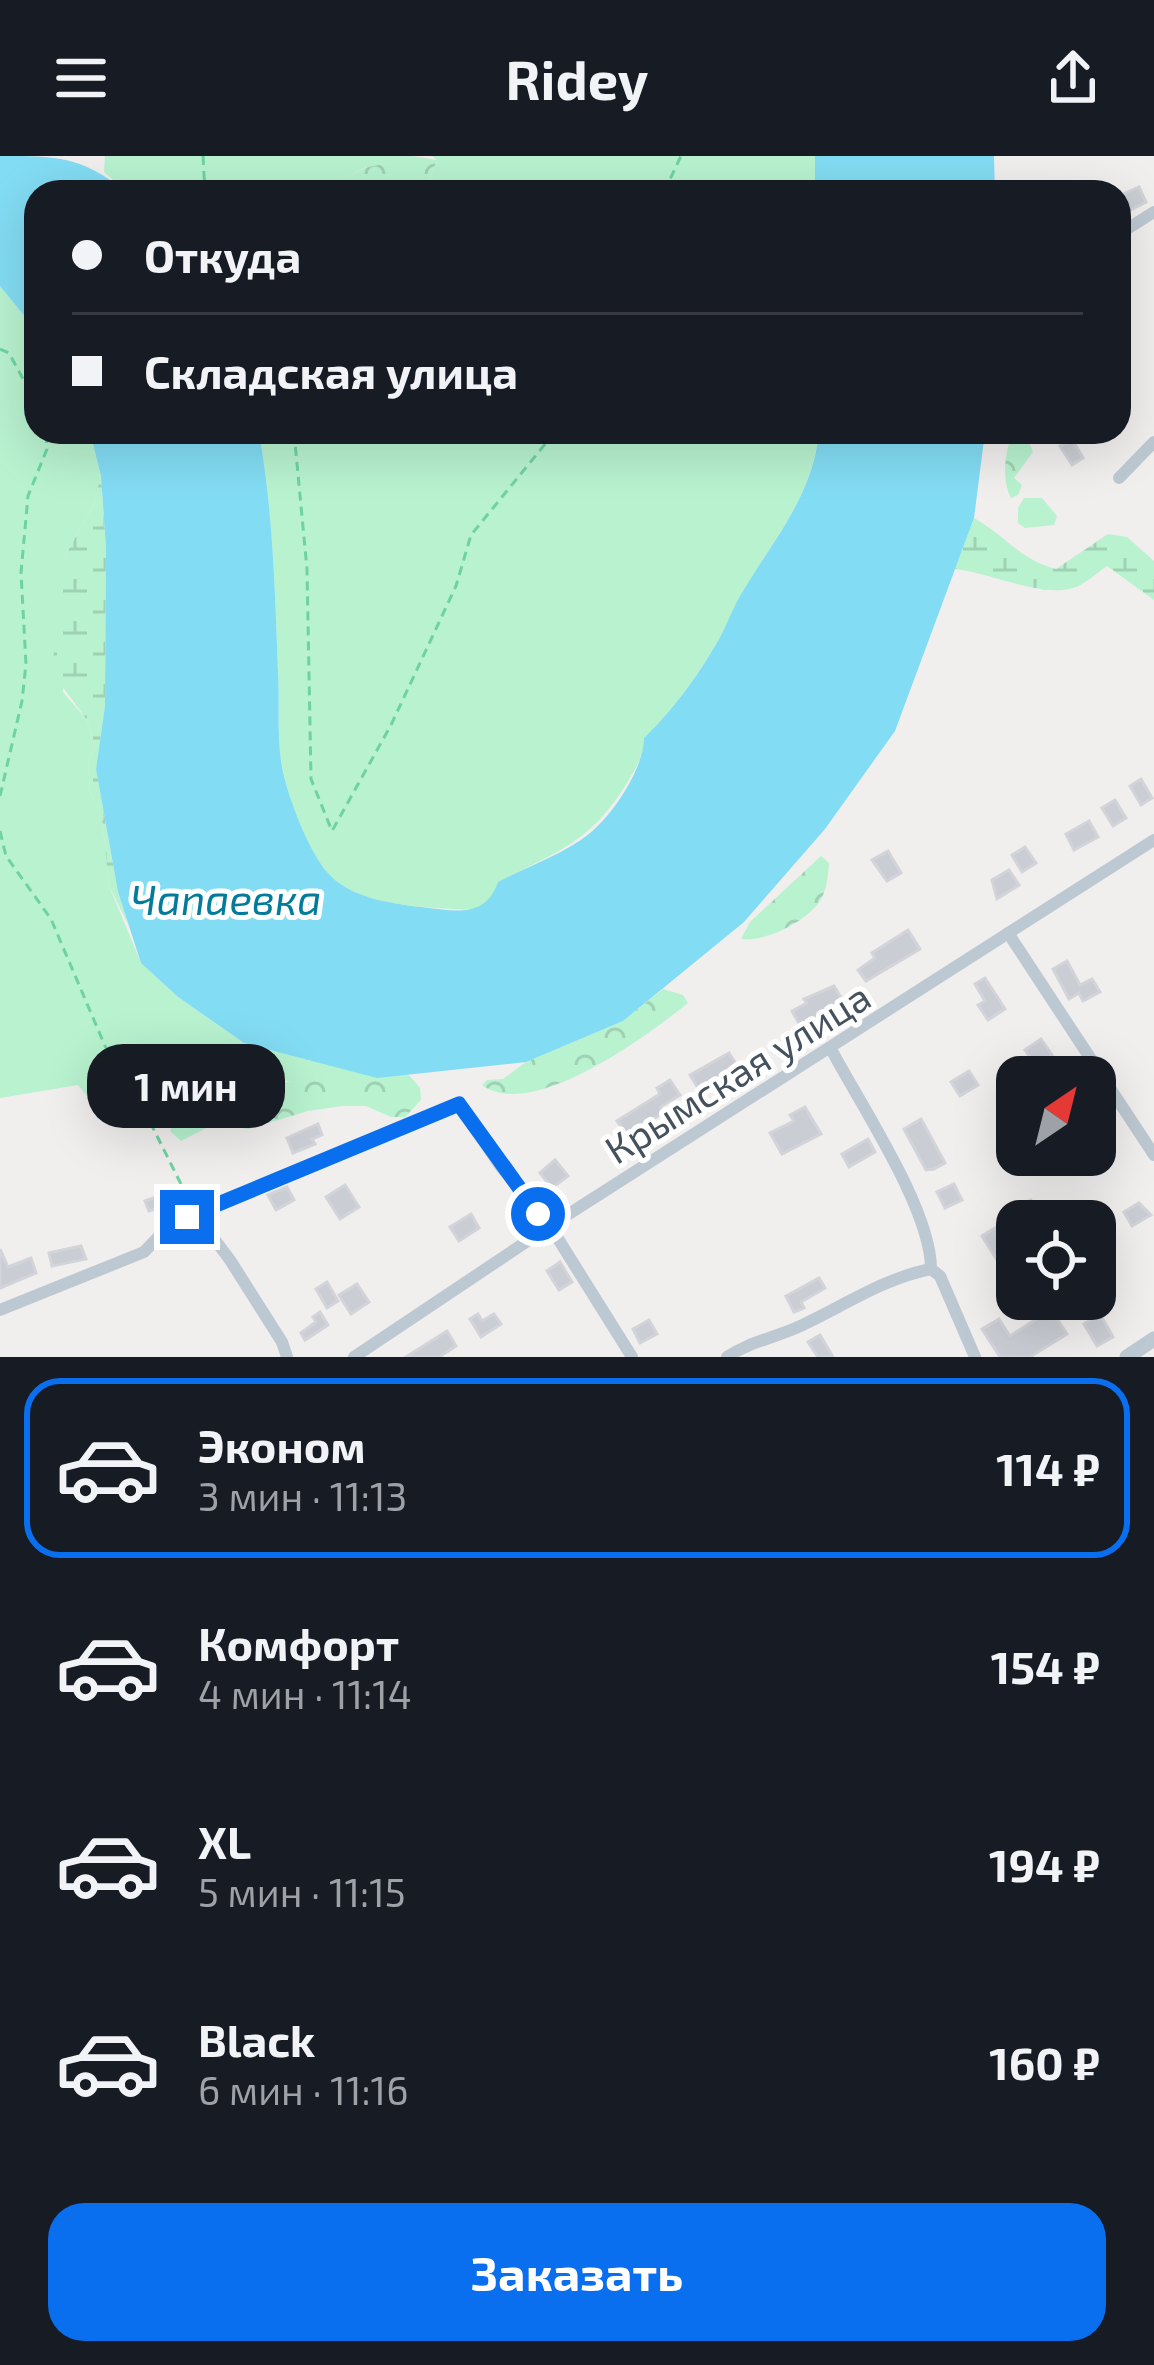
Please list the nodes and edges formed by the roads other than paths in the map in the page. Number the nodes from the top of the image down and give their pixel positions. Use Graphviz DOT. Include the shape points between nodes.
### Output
graph roads {
  1 [pos="1154,442"];
  2 [pos="1119,478"];
  3 [pos="1154,840"];
  4 [pos="1008,933"];
  5 [pos="831,1049"];
  6 [pos="1154,1154"];
  7 [pos="197,1216"];
  8 [pos="550,1226"];
  9 [pos="931,1268"];
  10 [pos="0,1310"];
  11 [pos="1154,1339"];
  12 [pos="286,1357"];
  13 [pos="354,1357"];
  14 [pos="632,1357"];
  15 [pos="727,1357"];
  16 [pos="975,1357"];
  17 [pos="1126,1357"];
  1 -- 2 [label="street"];
  3 -- 4 [label="street, Крымская улица"];
  4 -- 5 [label="street, Крымская улица"];
  4 -- 6 [label="street"];
  5 -- 8 [label="street, Крымская улица"];
  5 -- 9 [label="street" via="921,1218"];
  7 -- 8 [label="street" via="459,1104"];
  7 -- 10 [label="street" via="166,1228 144,1252"];
  7 -- 12 [label="street"];
  8 -- 13 [label="street, Крымская улица"];
  8 -- 14 [label="street"];
  9 -- 15 [label="street"];
  9 -- 16 [label="street"];
  11 -- 17 [label="street"];
}
